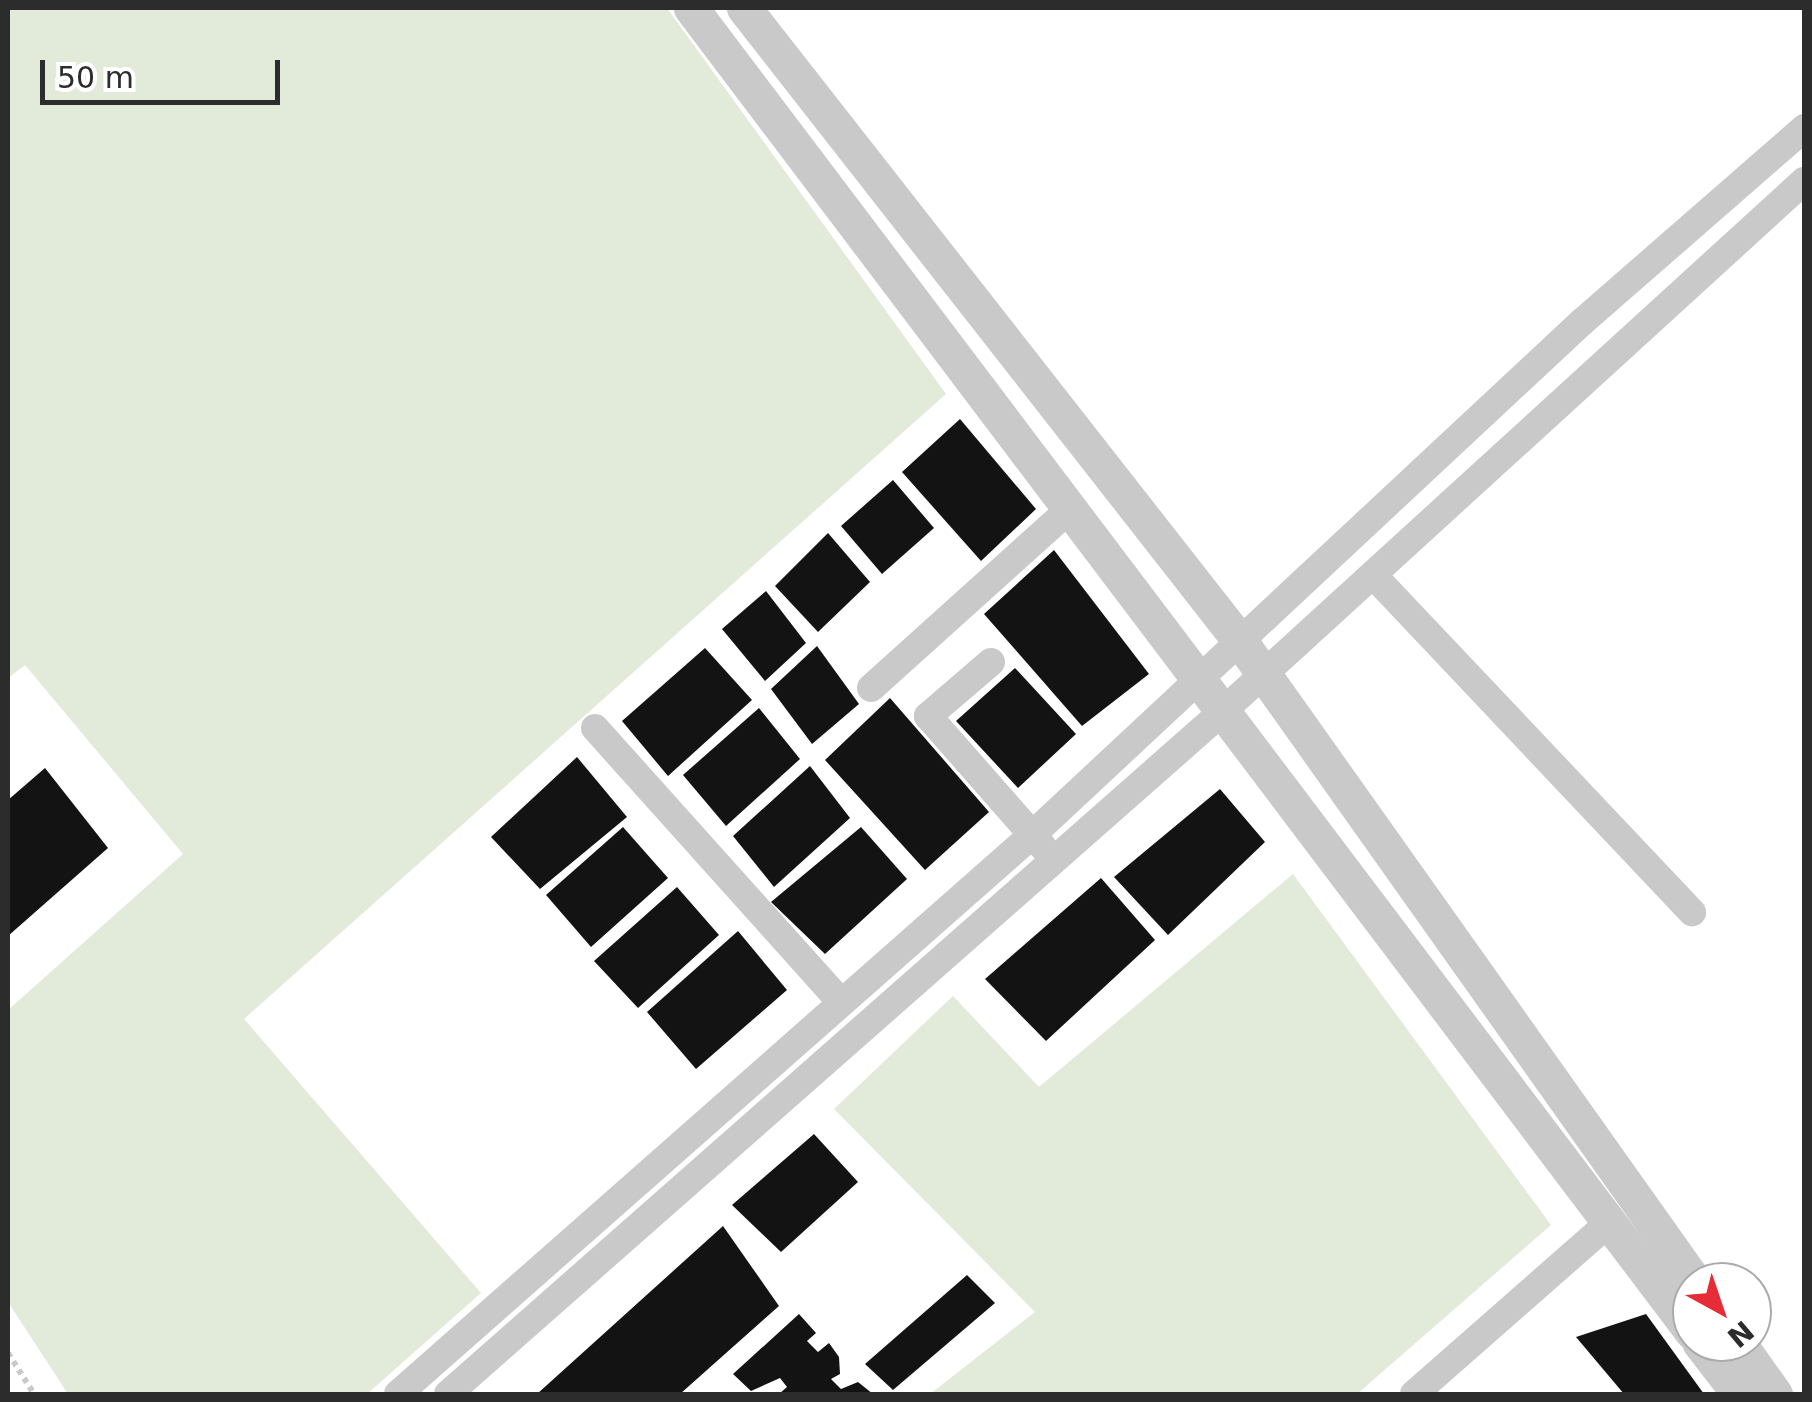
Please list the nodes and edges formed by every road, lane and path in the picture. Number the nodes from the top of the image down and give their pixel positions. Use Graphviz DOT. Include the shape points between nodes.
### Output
graph roads {
  1 [pos="692,8"];
  2 [pos="744,8"];
  3 [pos="1804,128"];
  4 [pos="1804,181"];
  5 [pos="1683,232"];
  6 [pos="1713,262"];
  7 [pos="1619,288"];
  8 [pos="1646,319"];
  9 [pos="1070,510"];
  10 [pos="1374,576"];
  11 [pos="1252,659"];
  12 [pos="990,662"];
  13 [pos="1200,682"];
  14 [pos="871,688"];
  15 [pos="1222,712"];
  16 [pos="595,728"];
  17 [pos="1032,835"];
  18 [pos="1054,860"];
  19 [pos="1692,912"];
  20 [pos="841,1002"];
  21 [pos="802,1038"];
  22 [pos="824,1063"];
  23 [pos="1610,1222"];
  24 [pos="1681,1262"];
  25 [pos="1672,1305"];
  26 [pos="498,1306"];
  27 [pos="520,1330"];
  28 [pos="8,1353"];
  29 [pos="1714,1362"];
  30 [pos="1752,1362"];
  31 [pos="34,1394"];
  32 [pos="398,1394"];
  33 [pos="448,1394"];
  34 [pos="1414,1394"];
  35 [pos="1739,1394"];
  36 [pos="1775,1394"];
  1 -- 9 [label="street"];
  2 -- 11 [label="street"];
  3 -- 5 [label="street"];
  4 -- 6 [label="street"];
  5 -- 6 [label="street"];
  5 -- 7 [label="street"];
  6 -- 8 [label="street"];
  7 -- 8 [label="street"];
  7 -- 11 [label="street"];
  8 -- 10 [label="street"];
  9 -- 13 [label="street"];
  9 -- 14 [label="street"];
  10 -- 11 [label="street"];
  10 -- 19 [label="street"];
  11 -- 13 [label="street"];
  11 -- 15 [label="street"];
  11 -- 24 [label="street"];
  12 -- 17 [label="street" via="928,716"];
  13 -- 15 [label="street"];
  13 -- 17 [label="street"];
  15 -- 18 [label="street"];
  15 -- 23 [label="street"];
  16 -- 20 [label="street"];
  17 -- 18 [label="street"];
  17 -- 20 [label="street"];
  18 -- 22 [label="street"];
  20 -- 21 [label="street"];
  21 -- 22 [label="street"];
  21 -- 26 [label="street"];
  22 -- 27 [label="street"];
  23 -- 25 [label="street"];
  23 -- 34 [label="street"];
  26 -- 27 [label="street"];
  26 -- 32 [label="street"];
  27 -- 33 [label="street"];
  28 -- 31 [label="path"];
  29 -- 35 [label="street"];
  30 -- 36 [label="street"];
}
